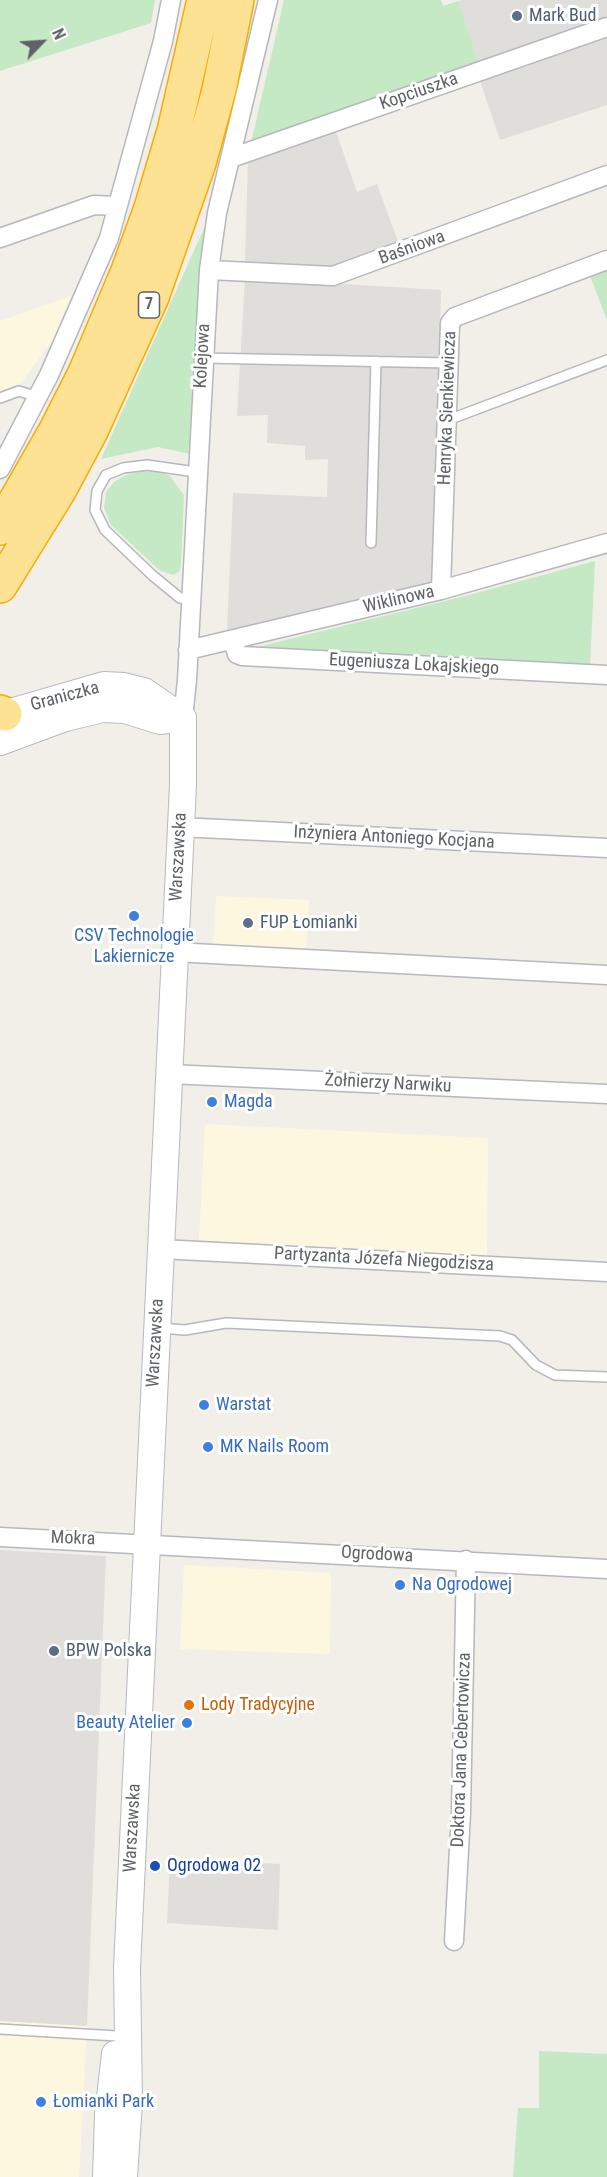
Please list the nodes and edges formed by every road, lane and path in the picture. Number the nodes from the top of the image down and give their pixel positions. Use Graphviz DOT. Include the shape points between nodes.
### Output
graph roads {
  1 [pos="171,0"];
  2 [pos="204,0"];
  3 [pos="237,0"];
  4 [pos="268,0"];
  5 [pos="607,27"];
  6 [pos="231,158"];
  7 [pos="607,175"];
  8 [pos="118,206"];
  9 [pos="0,238"];
  10 [pos="607,260"];
  11 [pos="209,270"];
  12 [pos="203,358"];
  13 [pos="607,360"];
  14 [pos="375,361"];
  15 [pos="449,363"];
  16 [pos="38,397"];
  17 [pos="0,398"];
  18 [pos="448,420"];
  19 [pos="0,469"];
  20 [pos="196,472"];
  21 [pos="0,528"];
  22 [pos="371,543"];
  23 [pos="607,543"];
  24 [pos="0,586"];
  25 [pos="441,590"];
  26 [pos="191,599"];
  27 [pos="233,640"];
  28 [pos="188,650"];
  29 [pos="607,675"];
  30 [pos="183,718"];
  31 [pos="1,721"];
  32 [pos="180,827"];
  33 [pos="607,848"];
  34 [pos="174,952"];
  35 [pos="607,975"];
  36 [pos="168,1074"];
  37 [pos="607,1094"];
  38 [pos="160,1249"];
  39 [pos="607,1272"];
  40 [pos="157,1328"];
  41 [pos="607,1377"];
  42 [pos="0,1537"];
  43 [pos="147,1543"];
  44 [pos="466,1560"];
  45 [pos="607,1569"];
  46 [pos="454,1941"];
  47 [pos="127,1968"];
  48 [pos="0,2029"];
  49 [pos="117,2036"];
  50 [pos="120,2087"];
  51 [pos="106,2177"];
  52 [pos="124,2177"];
  1 -- 8 [label="street"];
  2 -- 21 [label="highway, 7" via="174,131 128,271 75,392"];
  3 -- 24 [label="highway, 7" via="199,163 152,297 91,431"];
  4 -- 6 [label="street, Kolejowa"];
  5 -- 6 [label="street, Kopciuszka"];
  6 -- 11 [label="street, Kolejowa" via="217,213"];
  7 -- 11 [label="street, Baśniowa" via="333,276"];
  8 -- 9 [label="street" via="94,205"];
  8 -- 16 [label="street" via="82,303"];
  10 -- 15 [label="street, Henryka Sienkiewicza" via="455,317 450,323"];
  11 -- 12 [label="street, Kolejowa"];
  12 -- 14 [label="lane"];
  12 -- 20 [label="street, Kolejowa"];
  13 -- 18 [label="lane"];
  14 -- 15 [label="lane"];
  14 -- 22 [label="lane"];
  15 -- 18 [label="street, Henryka Sienkiewicza"];
  16 -- 17 [label="lane" via="19,391"];
  16 -- 19 [label="street"];
  18 -- 25 [label="street, Henryka Sienkiewicza"];
  20 -- 26 [label="street, Kolejowa"];
  20 -- 26 [label="lane" via="147,465 123,468 106,475 97,490 95,510 105,530 152,575 180,598"];
  23 -- 25 [label="street, Wiklinowa"];
  25 -- 27 [label="street, Wiklinowa"];
  26 -- 28 [label="street, Kolejowa"];
  27 -- 28 [label="street, Wiklinowa"];
  27 -- 29 [label="street, Eugeniusza Lokajskiego" via="237,654 242,656"];
  28 -- 30 [label="street, Kolejowa"];
  30 -- 31 [label="street, Graniczka" via="144,691 104,685"];
  30 -- 32 [label="street, Warszawska"];
  32 -- 33 [label="street, Inżyniera Antoniego Kocjana"];
  32 -- 34 [label="street, Warszawska"];
  34 -- 35 [label="street"];
  34 -- 36 [label="street, Warszawska"];
  36 -- 37 [label="street, Żołnierzy Narwiku"];
  36 -- 38 [label="street, Warszawska"];
  38 -- 39 [label="street, Partyzanta Józefa Niegodzisza"];
  38 -- 40 [label="street, Warszawska"];
  40 -- 41 [label="lane" via="185,1330 226,1323 500,1336 513,1340 536,1365 555,1375"];
  40 -- 43 [label="street, Warszawska"];
  42 -- 43 [label="street, Mokra"];
  43 -- 44 [label="street, Ogrodowa"];
  43 -- 47 [label="street, Warszawska"];
  44 -- 45 [label="street, Ogrodowa"];
  44 -- 46 [label="street, Doktora Jana Cebertowicza"];
  47 -- 49 [label="street, Warszawska"];
  47 -- 50 [label="street, Warszawska"];
  48 -- 49 [label="lane"];
  49 -- 50 [label="street, Warszawska"];
  50 -- 51 [label="street, Warszawska"];
  50 -- 52 [label="street, Warszawska"];
}
